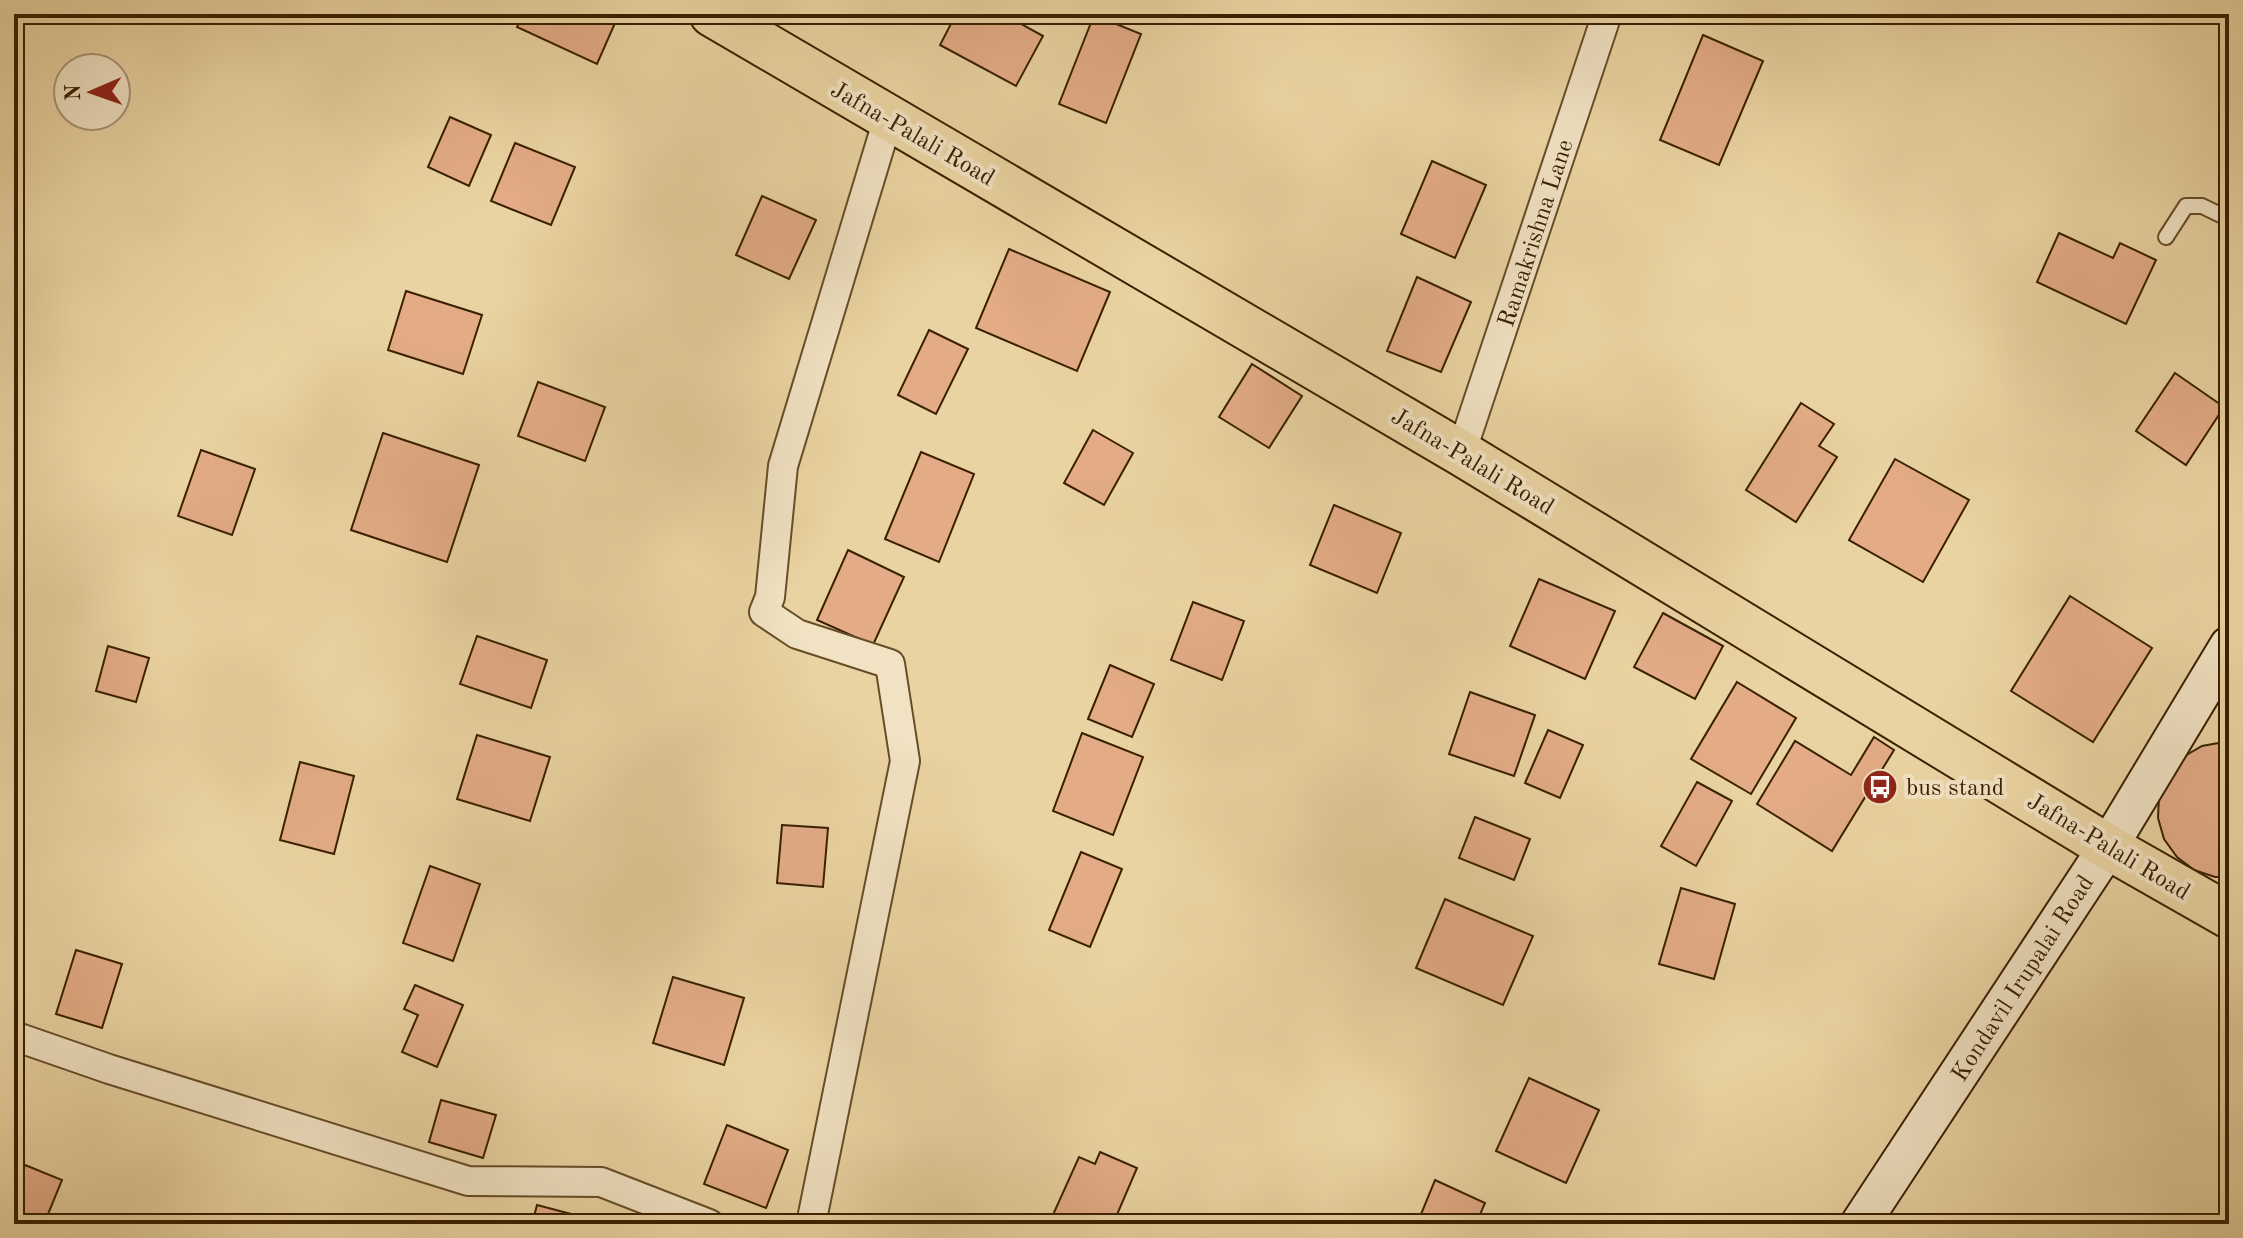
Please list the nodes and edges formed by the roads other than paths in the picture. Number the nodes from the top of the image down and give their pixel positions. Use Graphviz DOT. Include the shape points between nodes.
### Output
graph roads {
  1 [pos="712,14"];
  2 [pos="1607,14"];
  3 [pos="888,119"];
  4 [pos="2229,219"];
  5 [pos="2166,237"];
  6 [pos="1461,453"];
  7 [pos="2229,646"];
  8 [pos="2108,847"];
  9 [pos="2229,916"];
  10 [pos="14,1036"];
  11 [pos="709,1224"];
  12 [pos="811,1224"];
  13 [pos="1860,1224"];
  1 -- 3 [label="main road, Jafna-Palali Road"];
  2 -- 6 [label="street, Ramakrishna Lane"];
  3 -- 6 [label="main road, Jafna-Palali Road"];
  3 -- 12 [label="street" via="783,466 770,597 764,612 797,634 890,664 905,761"];
  4 -- 5 [label="lane" via="2202,206 2186,206"];
  6 -- 8 [label="main road, Jafna-Palali Road"];
  7 -- 8 [label="street, Kondavil Irupalai Road"];
  8 -- 9 [label="main road, Jafna-Palali Road"];
  8 -- 13 [label="street, Kondavil Irupalai Road"];
  10 -- 11 [label="street" via="468,1181 601,1182"];
}
